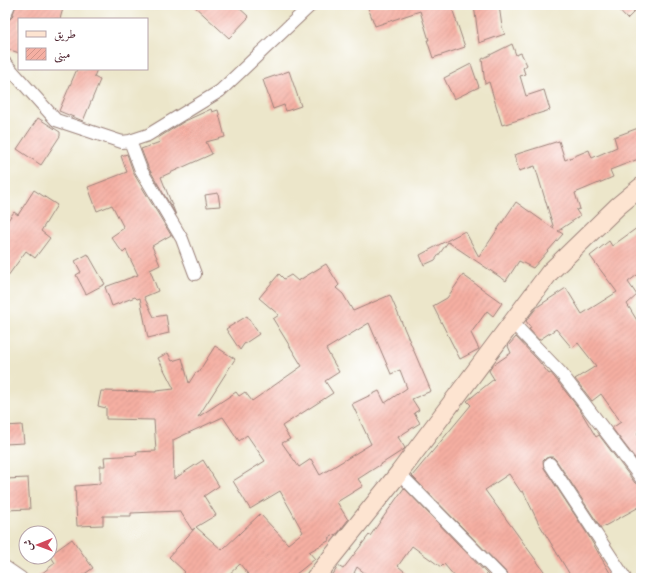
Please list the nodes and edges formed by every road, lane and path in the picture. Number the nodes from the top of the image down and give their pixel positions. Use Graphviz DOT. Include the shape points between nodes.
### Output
graph roads {
  1 [pos="9,5"];
  2 [pos="311,5"];
  3 [pos="5,14"];
  4 [pos="5,63"];
  5 [pos="130,141"];
  6 [pos="641,187"];
  7 [pos="195,274"];
  8 [pos="512,322"];
  9 [pos="550,464"];
  10 [pos="399,473"];
  11 [pos="641,478"];
  12 [pos="5,567"];
  13 [pos="21,578"];
  14 [pos="315,578"];
  15 [pos="502,578"];
  16 [pos="625,578"];
  1 -- 3 [label="street"];
  2 -- 5 [label="street" via="220,91 148,135"];
  4 -- 5 [label="street" via="56,120 122,142"];
  5 -- 7 [label="street" via="141,170 182,239"];
  6 -- 8 [label="main road" via="550,272"];
  8 -- 10 [label="main road"];
  8 -- 11 [label="street" via="561,373"];
  9 -- 16 [label="street"];
  10 -- 14 [label="main road"];
  10 -- 15 [label="street"];
  12 -- 13 [label="street"];
}
